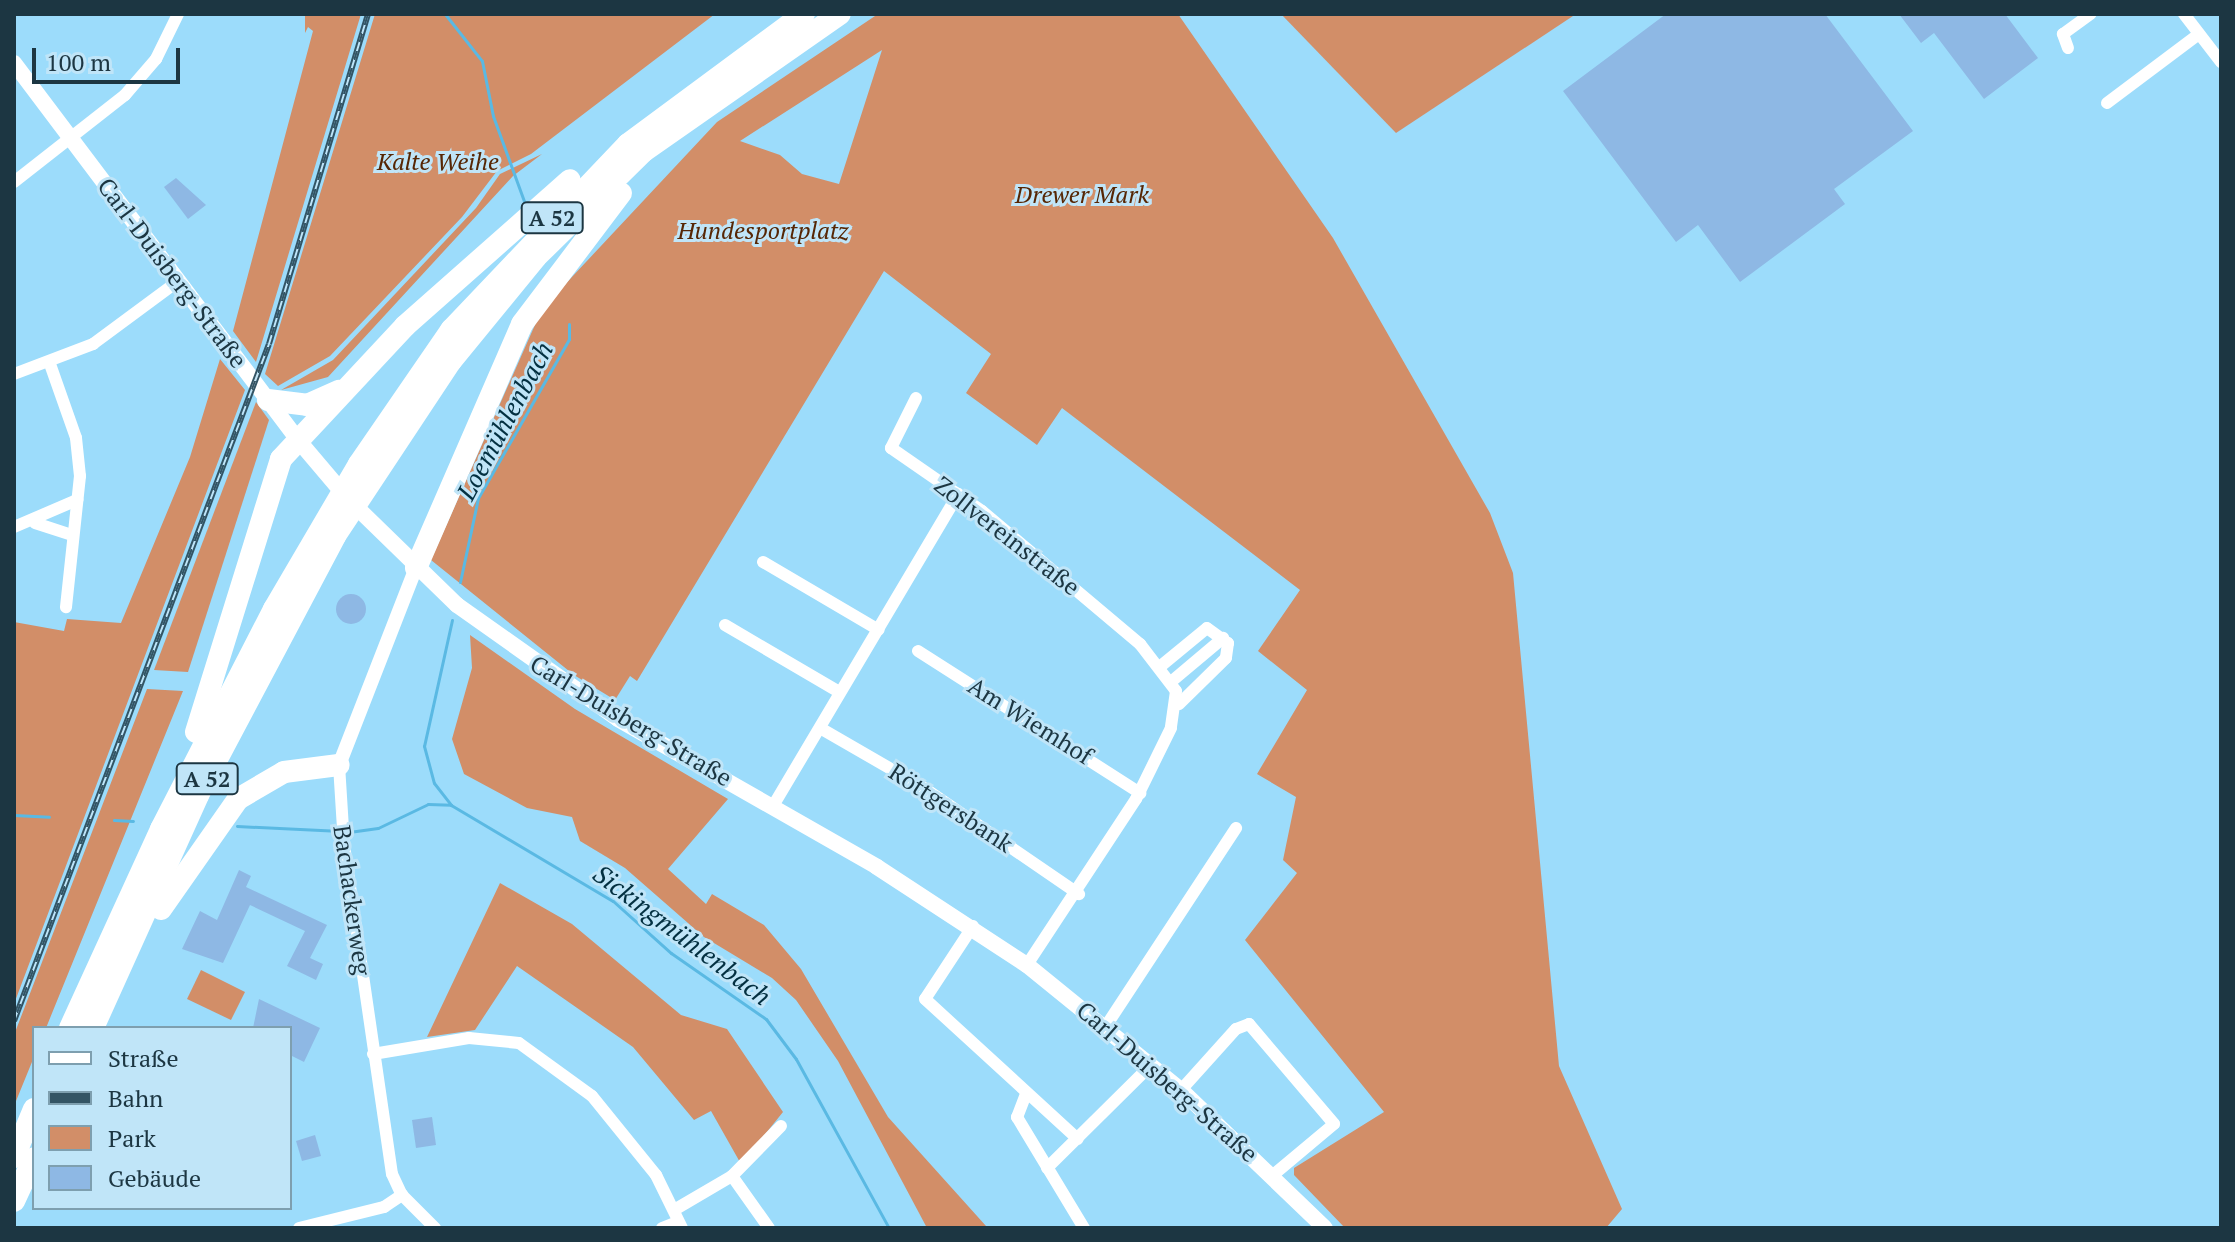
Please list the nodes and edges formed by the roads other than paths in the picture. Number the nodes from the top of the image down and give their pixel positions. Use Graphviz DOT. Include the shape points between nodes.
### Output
graph roads {
  1 [pos="178,14"];
  2 [pos="840,14"];
  3 [pos="2091,14"];
  4 [pos="2184,14"];
  5 [pos="799,17"];
  6 [pos="2199,34"];
  7 [pos="2068,48"];
  8 [pos="2221,62"];
  9 [pos="14,63"];
  10 [pos="710,100"];
  11 [pos="2107,103"];
  12 [pos="69,139"];
  13 [pos="14,182"];
  14 [pos="178,281"];
  15 [pos="50,364"];
  16 [pos="14,374"];
  17 [pos="343,388"];
  18 [pos="916,398"];
  19 [pos="268,400"];
  20 [pos="298,440"];
  21 [pos="365,471"];
  22 [pos="958,494"];
  23 [pos="77,500"];
  24 [pos="35,523"];
  25 [pos="14,527"];
  26 [pos="329,529"];
  27 [pos="73,535"];
  28 [pos="763,562"];
  29 [pos="416,568"];
  30 [pos="66,607"];
  31 [pos="725,625"];
  32 [pos="879,630"];
  33 [pos="1223,638"];
  34 [pos="918,651"];
  35 [pos="1162,665"];
  36 [pos="1172,681"];
  37 [pos="839,692"];
  38 [pos="1179,704"];
  39 [pos="820,728"];
  40 [pos="339,765"];
  41 [pos="1140,793"];
  42 [pos="773,806"];
  43 [pos="1236,828"];
  44 [pos="161,829"];
  45 [pos="1079,894"];
  46 [pos="973,926"];
  47 [pos="1027,965"];
  48 [pos="71,1026"];
  49 [pos="94,1026"];
  50 [pos="104,1026"];
  51 [pos="1106,1026"];
  52 [pos="373,1054"];
  53 [pos="1151,1065"];
  54 [pos="1181,1090"];
  55 [pos="1026,1094"];
  56 [pos="32,1114"];
  57 [pos="781,1126"];
  58 [pos="1078,1139"];
  59 [pos="14,1157"];
  60 [pos="32,1162"];
  61 [pos="1047,1168"];
  62 [pos="1273,1175"];
  63 [pos="732,1176"];
  64 [pos="402,1195"];
  65 [pos="14,1201"];
  66 [pos="351,1215"];
  67 [pos="678,1220"];
  68 [pos="299,1228"];
  69 [pos="346,1228"];
  70 [pos="435,1228"];
  71 [pos="662,1228"];
  72 [pos="769,1228"];
  73 [pos="1084,1228"];
  74 [pos="1325,1228"];
  1 -- 12 [label="street" via="156,59 125,95"];
  2 -- 10 [label="highway, A 52"];
  3 -- 7 [label="street" via="2063,34"];
  4 -- 6 [label="street"];
  5 -- 17 [label="highway" via="759,34 687,84 497,243"];
  5 -- 21 [label="highway, A 52" via="693,91 565,203 451,330"];
  6 -- 8 [label="street"];
  6 -- 11 [label="street"];
  9 -- 12 [label="main road, Carl-Duisberg-Straße"];
  10 -- 21 [label="highway, A 52" via="644,151 536,257"];
  10 -- 29 [label="highway" via="698,120 604,211 522,324"];
  12 -- 13 [label="street"];
  12 -- 14 [label="main road, Carl-Duisberg-Straße"];
  14 -- 15 [label="street" via="93,344"];
  14 -- 19 [label="main road, Carl-Duisberg-Straße"];
  15 -- 16 [label="street"];
  15 -- 23 [label="street" via="76,438"];
  17 -- 19 [label="highway" via="307,405"];
  17 -- 20 [label="highway"];
  18 -- 22 [label="street, Zollvereinstraße" via="891,448"];
  19 -- 20 [label="main road, Carl-Duisberg-Straße"];
  20 -- 29 [label="main road, Carl-Duisberg-Straße"];
  20 -- 44 [label="highway" via="272,477 229,642 164,804"];
  21 -- 26 [label="highway, A 52"];
  22 -- 32 [label="street"];
  22 -- 35 [label="street, Zollvereinstraße"];
  23 -- 24 [label="street"];
  23 -- 27 [label="street"];
  24 -- 25 [label="street"];
  24 -- 27 [label="street"];
  26 -- 44 [label="highway, A 52"];
  26 -- 49 [label="highway, A 52" via="198,795"];
  27 -- 30 [label="street"];
  28 -- 32 [label="street"];
  29 -- 40 [label="street, Bachackerweg"];
  29 -- 42 [label="main road, Carl-Duisberg-Straße" via="563,684"];
  31 -- 37 [label="street"];
  32 -- 37 [label="street"];
  33 -- 35 [label="street" via="1213,629 1200,630"];
  33 -- 36 [label="street"];
  33 -- 38 [label="street" via="1226,658"];
  34 -- 41 [label="street, Am Wiemhof"];
  35 -- 36 [label="street, Zollvereinstraße"];
  36 -- 38 [label="street, Zollvereinstraße"];
  37 -- 39 [label="street"];
  38 -- 41 [label="street"];
  39 -- 42 [label="street"];
  39 -- 45 [label="street, Röttgersbank" via="903,774"];
  40 -- 50 [label="highway" via="307,766 266,780 220,818 171,888"];
  40 -- 52 [label="street, Bachackerweg" via="340,814"];
  41 -- 45 [label="street"];
  42 -- 46 [label="main road, Carl-Duisberg-Straße"];
  43 -- 51 [label="street"];
  44 -- 48 [label="highway, A 52"];
  45 -- 47 [label="street"];
  46 -- 47 [label="main road, Carl-Duisberg-Straße"];
  46 -- 55 [label="street" via="925,999"];
  47 -- 51 [label="main road, Carl-Duisberg-Straße"];
  51 -- 53 [label="main road, Carl-Duisberg-Straße"];
  52 -- 64 [label="street, Bachackerweg" via="392,1174"];
  52 -- 67 [label="street" via="469,1038 519,1043 592,1096 638,1150"];
  53 -- 54 [label="main road, Carl-Duisberg-Straße"];
  53 -- 58 [label="street"];
  54 -- 62 [label="main road, Carl-Duisberg-Straße"];
  54 -- 62 [label="street" via="1236,1029 1249,1024 1334,1124"];
  55 -- 58 [label="street"];
  55 -- 61 [label="street" via="1017,1117"];
  56 -- 59 [label="highway"];
  57 -- 63 [label="street"];
  58 -- 61 [label="street"];
  60 -- 65 [label="highway"];
  61 -- 73 [label="street"];
  62 -- 74 [label="main road, Carl-Duisberg-Straße"];
  63 -- 67 [label="street"];
  63 -- 72 [label="street"];
  64 -- 66 [label="street"];
  64 -- 70 [label="street, Bachackerweg"];
  66 -- 68 [label="street"];
  66 -- 69 [label="street"];
  67 -- 71 [label="street"];
}
